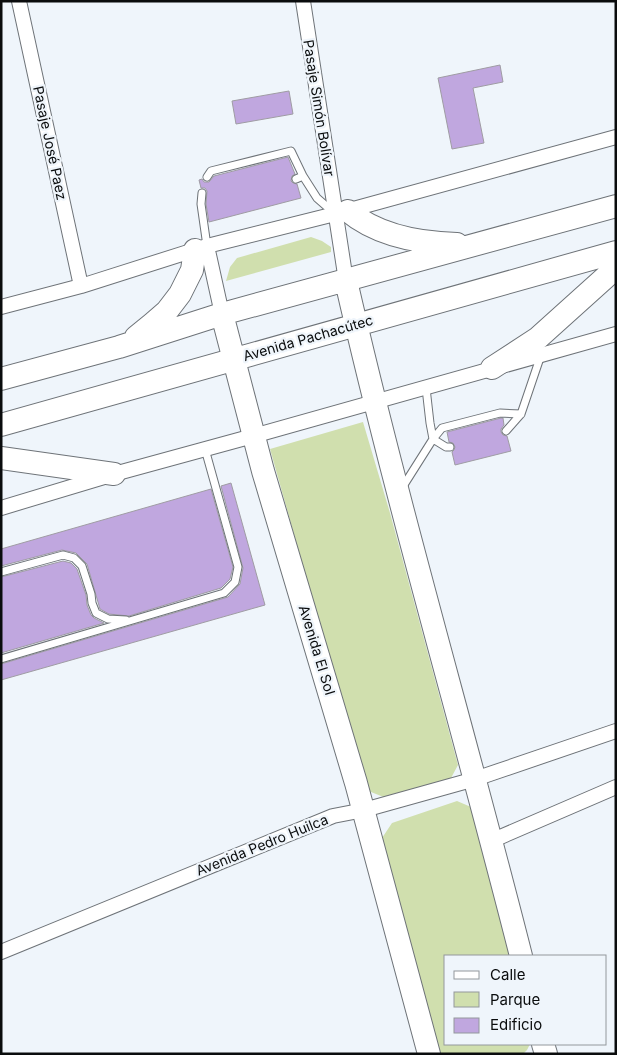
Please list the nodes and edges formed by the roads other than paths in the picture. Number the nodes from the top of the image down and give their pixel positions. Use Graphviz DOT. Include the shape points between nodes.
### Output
graph roads {
  1 [pos="18,1"];
  2 [pos="302,1"];
  3 [pos="616,137"];
  4 [pos="207,177"];
  5 [pos="202,193"];
  6 [pos="616,206"];
  7 [pos="342,212"];
  8 [pos="475,245"];
  9 [pos="201,248"];
  10 [pos="616,252"];
  11 [pos="616,270"];
  12 [pos="346,281"];
  13 [pos="81,286"];
  14 [pos="1,307"];
  15 [pos="222,314"];
  16 [pos="356,325"];
  17 [pos="616,334"];
  18 [pos="119,347"];
  19 [pos="541,355"];
  20 [pos="233,359"];
  21 [pos="492,368"];
  22 [pos="1,379"];
  23 [pos="426,388"];
  24 [pos="375,402"];
  25 [pos="521,414"];
  26 [pos="1,425"];
  27 [pos="506,431"];
  28 [pos="253,436"];
  29 [pos="433,439"];
  30 [pos="450,447"];
  31 [pos="206,449"];
  32 [pos="1,458"];
  33 [pos="114,474"];
  34 [pos="399,493"];
  35 [pos="1,508"];
  36 [pos="1,572"];
  37 [pos="131,621"];
  38 [pos="1,660"];
  39 [pos="616,731"];
  40 [pos="475,780"];
  41 [pos="616,787"];
  42 [pos="364,810"];
  43 [pos="492,841"];
  44 [pos="1,952"];
  45 [pos="521,955"];
  46 [pos="429,1054"];
  1 -- 13 [label="street, Pasaje José Paez"];
  2 -- 7 [label="street, Pasaje Simón Bolívar"];
  3 -- 7 [label="street"];
  4 -- 7 [label="lane" via="211,171 291,151 300,177 317,198"];
  5 -- 9 [label="lane"];
  6 -- 8 [label="main road"];
  7 -- 8 [label="main road" via="398,237"];
  7 -- 9 [label="street"];
  7 -- 12 [label="street"];
  8 -- 12 [label="main road"];
  9 -- 13 [label="street"];
  9 -- 15 [label="street, Avenida El Sol"];
  9 -- 18 [label="main road" via="180,294 152,324"];
  10 -- 16 [label="main road, Avenida Pachacútec"];
  11 -- 21 [label="main road" via="538,338"];
  12 -- 15 [label="main road"];
  12 -- 16 [label="main road"];
  13 -- 14 [label="street"];
  15 -- 18 [label="main road"];
  15 -- 20 [label="main road, Avenida El Sol"];
  16 -- 20 [label="main road, Avenida Pachacútec"];
  16 -- 24 [label="main road"];
  17 -- 19 [label="street"];
  18 -- 22 [label="main road"];
  19 -- 21 [label="street"];
  19 -- 25 [label="lane"];
  20 -- 26 [label="main road, Avenida Pachacútec"];
  20 -- 28 [label="main road, Avenida El Sol"];
  21 -- 23 [label="street"];
  23 -- 24 [label="street"];
  23 -- 29 [label="lane"];
  24 -- 28 [label="street"];
  24 -- 34 [label="main road"];
  25 -- 27 [label="lane"];
  25 -- 29 [label="lane" via="500,413 442,428"];
  28 -- 31 [label="street"];
  28 -- 42 [label="main road, Avenida El Sol"];
  29 -- 30 [label="lane"];
  29 -- 34 [label="lane"];
  31 -- 33 [label="street"];
  31 -- 37 [label="lane" via="238,567 235,582 224,593"];
  32 -- 33 [label="main road"];
  33 -- 35 [label="street"];
  34 -- 40 [label="main road"];
  36 -- 37 [label="lane" via="64,555 74,558 82,566 96,613 108,619"];
  37 -- 38 [label="lane"];
  39 -- 40 [label="street, Avenida Pedro Huilca"];
  40 -- 42 [label="street, Avenida Pedro Huilca"];
  40 -- 43 [label="main road"];
  41 -- 43 [label="street"];
  42 -- 44 [label="street, Avenida Pedro Huilca" via="333,816"];
  42 -- 46 [label="main road, Avenida El Sol"];
  43 -- 45 [label="main road"];
}
